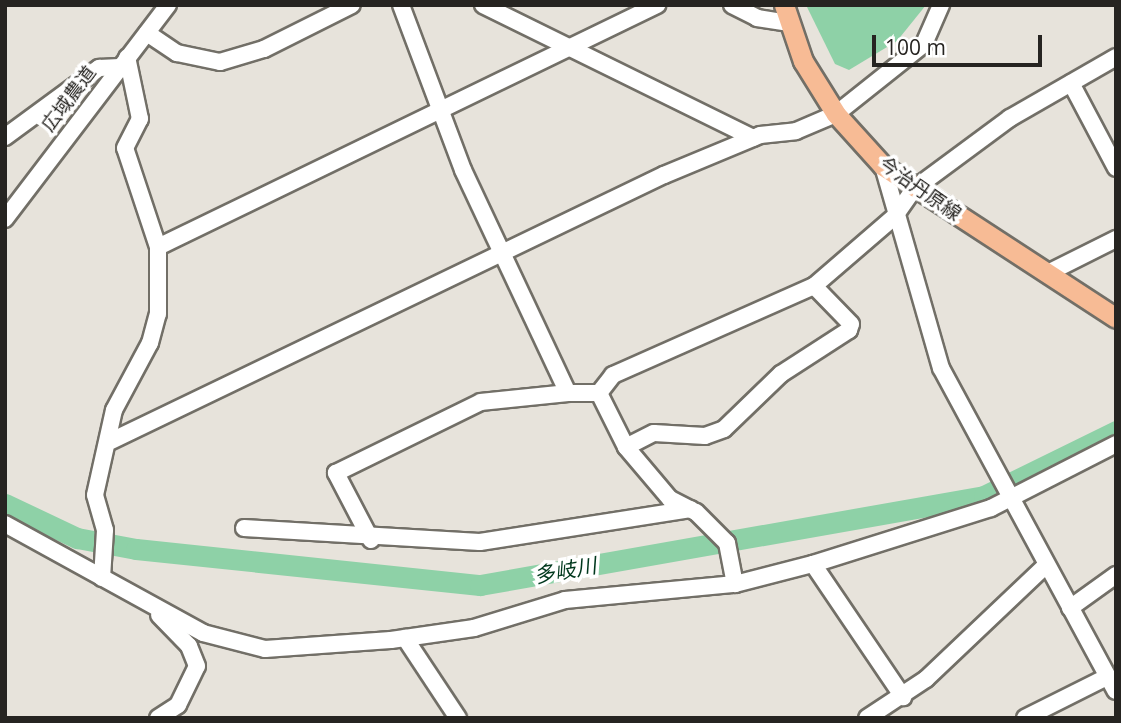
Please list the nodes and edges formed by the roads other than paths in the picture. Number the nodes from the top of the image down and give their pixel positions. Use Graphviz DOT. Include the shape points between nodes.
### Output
graph roads {
  1 [pos="352,5"];
  2 [pos="401,5"];
  3 [pos="483,5"];
  4 [pos="657,5"];
  5 [pos="732,5"];
  6 [pos="941,5"];
  7 [pos="167,6"];
  8 [pos="787,14"];
  9 [pos="147,33"];
  10 [pos="570,47"];
  11 [pos="1116,57"];
  12 [pos="123,62"];
  13 [pos="1071,83"];
  14 [pos="442,109"];
  15 [pos="836,114"];
  16 [pos="5,137"];
  17 [pos="753,138"];
  18 [pos="883,166"];
  19 [pos="1116,168"];
  20 [pos="914,189"];
  21 [pos="895,216"];
  22 [pos="5,219"];
  23 [pos="1116,239"];
  24 [pos="158,247"];
  25 [pos="503,252"];
  26 [pos="1050,272"];
  27 [pos="814,286"];
  28 [pos="1116,317"];
  29 [pos="568,393"];
  30 [pos="599,393"];
  31 [pos="111,441"];
  32 [pos="1116,444"];
  33 [pos="626,447"];
  34 [pos="1012,499"];
  35 [pos="690,509"];
  36 [pos="5,524"];
  37 [pos="244,528"];
  38 [pos="371,540"];
  39 [pos="813,564"];
  40 [pos="1046,565"];
  41 [pos="1116,575"];
  42 [pos="102,578"];
  43 [pos="735,584"];
  44 [pos="151,605"];
  45 [pos="1070,608"];
  46 [pos="405,638"];
  47 [pos="1105,678"];
  48 [pos="1116,691"];
  49 [pos="903,697"];
  50 [pos="888,714"];
  51 [pos="158,718"];
  52 [pos="458,718"];
  53 [pos="867,718"];
  54 [pos="1024,718"];
  1 -- 9 [label="street" via="264,49 220,62 177,53"];
  2 -- 14 [label="street"];
  3 -- 10 [label="street"];
  4 -- 10 [label="street"];
  5 -- 8 [label="street" via="757,18"];
  6 -- 15 [label="street" via="924,44"];
  7 -- 9 [label="street, 広域農道"];
  8 -- 15 [label="main road, 今治丹原線" via="803,61"];
  9 -- 12 [label="street, 広域農道"];
  10 -- 14 [label="street"];
  10 -- 17 [label="street"];
  11 -- 13 [label="street"];
  12 -- 16 [label="street" via="99,68"];
  12 -- 22 [label="street, 広域農道"];
  12 -- 24 [label="street" via="140,119 125,148"];
  13 -- 19 [label="street"];
  13 -- 20 [label="street"];
  14 -- 24 [label="street"];
  14 -- 25 [label="street"];
  15 -- 17 [label="street" via="796,131"];
  15 -- 18 [label="main road, 今治丹原線"];
  17 -- 25 [label="street"];
  18 -- 20 [label="main road, 今治丹原線"];
  18 -- 21 [label="street"];
  20 -- 21 [label="street"];
  20 -- 26 [label="main road, 今治丹原線"];
  21 -- 27 [label="street"];
  21 -- 34 [label="street" via="942,368"];
  23 -- 26 [label="street"];
  24 -- 31 [label="street" via="158,314 150,343 114,410"];
  25 -- 29 [label="street"];
  25 -- 31 [label="street"];
  26 -- 28 [label="main road, 今治丹原線"];
  27 -- 30 [label="street" via="613,375"];
  27 -- 33 [label="street" via="850,324 849,330 781,374 723,429 705,436 654,433"];
  29 -- 30 [label="street"];
  29 -- 38 [label="street" via="481,402 336,472"];
  30 -- 33 [label="street"];
  31 -- 42 [label="street" via="96,495 105,530"];
  32 -- 34 [label="street"];
  33 -- 35 [label="street" via="670,499"];
  34 -- 39 [label="street"];
  34 -- 40 [label="street"];
  35 -- 38 [label="street" via="480,542"];
  35 -- 43 [label="street" via="727,543"];
  36 -- 42 [label="street"];
  37 -- 38 [label="street"];
  39 -- 43 [label="street"];
  39 -- 49 [label="street"];
  40 -- 45 [label="street"];
  40 -- 49 [label="street"];
  41 -- 45 [label="street"];
  42 -- 44 [label="street"];
  43 -- 46 [label="street" via="565,600 474,628"];
  44 -- 46 [label="street" via="203,633 265,649"];
  44 -- 51 [label="street" via="189,646 197,667 178,705"];
  45 -- 47 [label="street"];
  46 -- 52 [label="street"];
  47 -- 48 [label="street"];
  47 -- 54 [label="street"];
  49 -- 50 [label="street"];
  50 -- 53 [label="street"];
}
